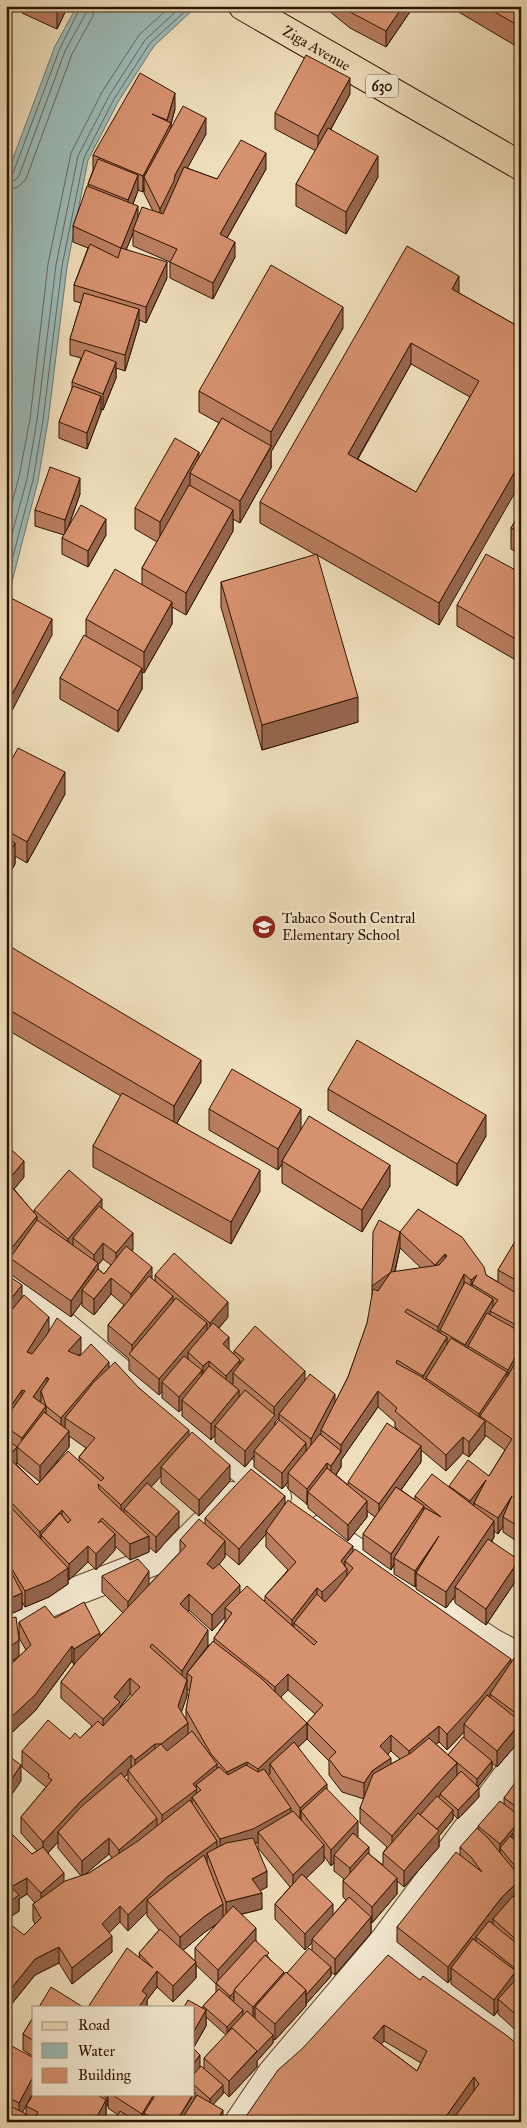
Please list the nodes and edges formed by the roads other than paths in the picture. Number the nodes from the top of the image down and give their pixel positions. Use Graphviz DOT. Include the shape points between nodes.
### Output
graph roads {
  1 [pos="242,6"];
  2 [pos="521,166"];
  3 [pos="6,1277"];
  4 [pos="251,1478"];
  5 [pos="6,1622"];
  6 [pos="521,1658"];
  7 [pos="521,1757"];
  8 [pos="383,1942"];
  9 [pos="521,2047"];
  10 [pos="239,2122"];
  1 -- 2 [label="main road, Ziga Avenue / 630"];
  3 -- 4 [label="street"];
  4 -- 5 [label="street" via="175,1553"];
  4 -- 6 [label="street" via="483,1636"];
  7 -- 8 [label="street"];
  8 -- 9 [label="street"];
  8 -- 10 [label="street" via="272,2073"];
}
